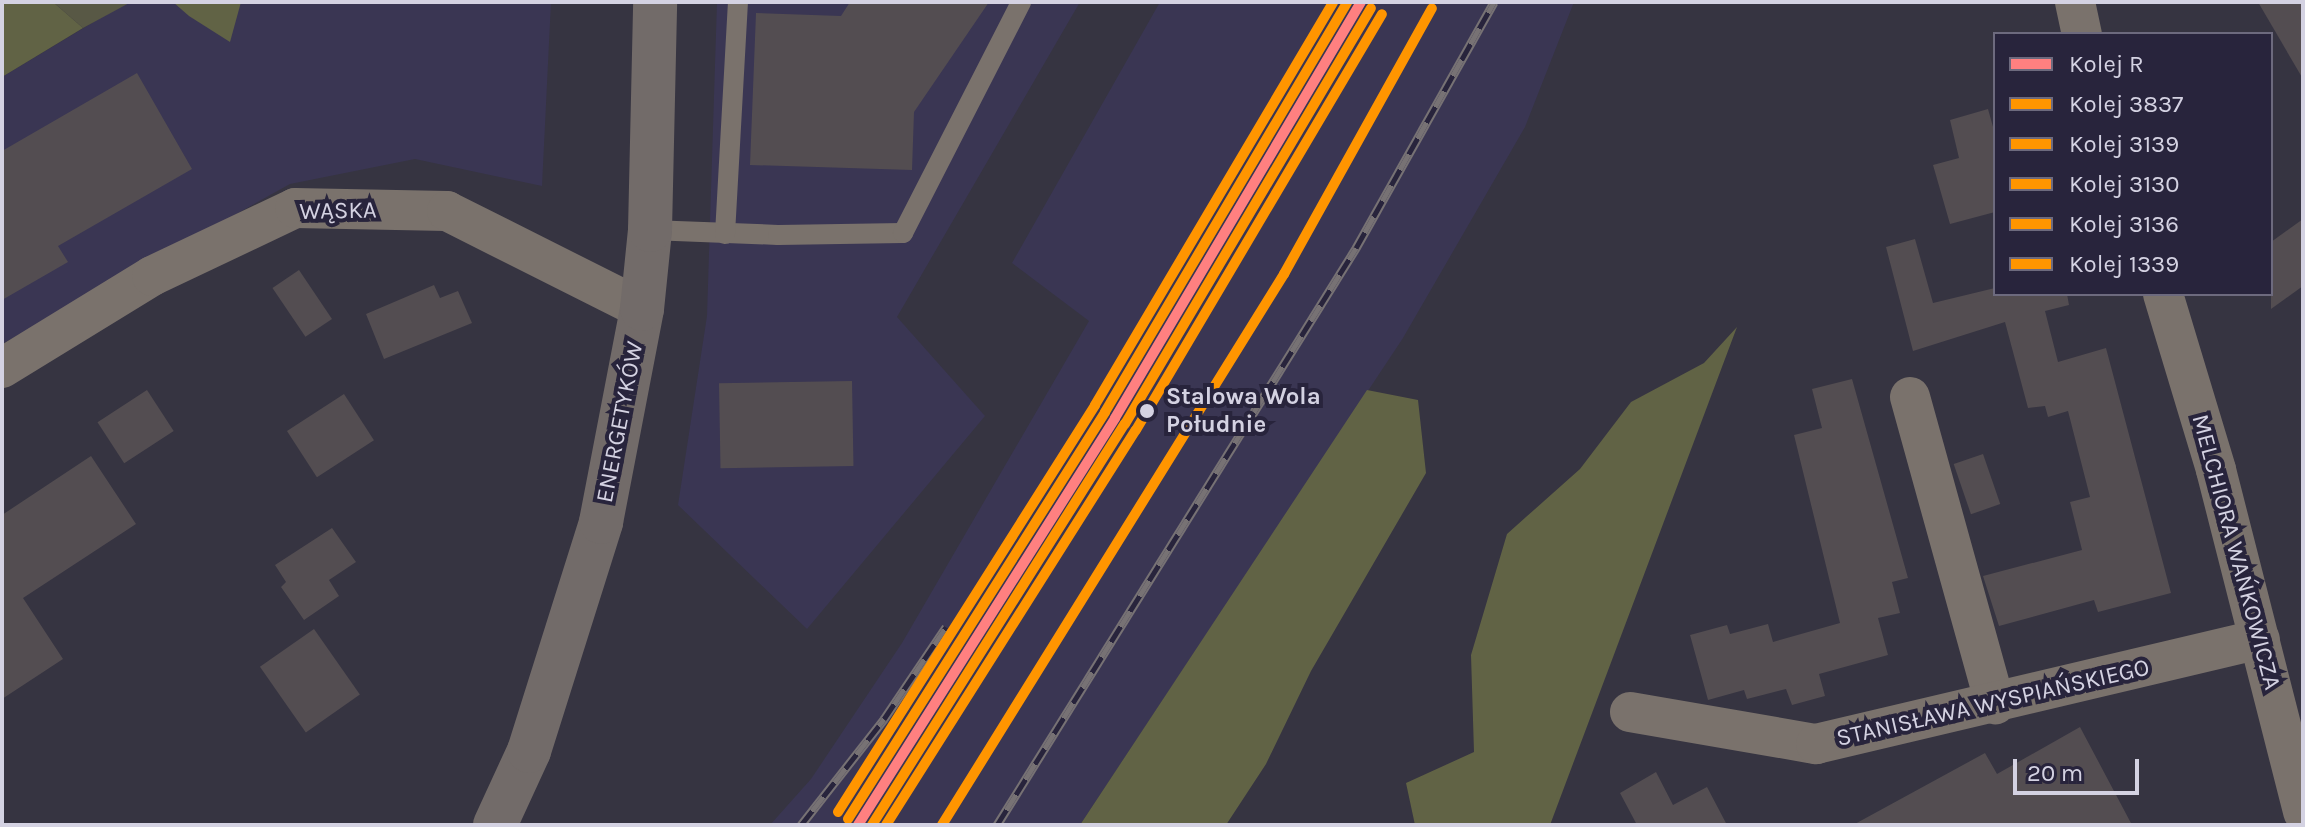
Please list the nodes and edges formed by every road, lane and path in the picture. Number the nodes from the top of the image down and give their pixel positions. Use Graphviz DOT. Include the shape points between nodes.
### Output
graph roads {
  1 [pos="655,2"];
  2 [pos="738,2"];
  3 [pos="1021,2"];
  4 [pos="2075,2"];
  5 [pos="2082,32"];
  6 [pos="650,230"];
  7 [pos="725,234"];
  8 [pos="2164,296"];
  9 [pos="642,309"];
  10 [pos="2,368"];
  11 [pos="1910,397"];
  12 [pos="2260,639"];
  13 [pos="1995,704"];
  14 [pos="1630,712"];
  15 [pos="2303,812"];
  16 [pos="495,825"];
  1 -- 6 [label="main road, ENERGETYKÓW"];
  2 -- 7 [label="lane"];
  3 -- 7 [label="lane" via="903,233"];
  4 -- 5 [label="street"];
  6 -- 7 [label="lane"];
  6 -- 9 [label="main road, ENERGETYKÓW"];
  8 -- 12 [label="street, MELCHIORA WAŃKOWICZA"];
  9 -- 10 [label="street, WĄSKA" via="447,211 295,208 152,276"];
  9 -- 16 [label="main road, ENERGETYKÓW" via="601,522 529,751"];
  11 -- 13 [label="street"];
  12 -- 13 [label="street, STANISŁAWA WYSPIAŃSKIEGO"];
  12 -- 15 [label="street, MELCHIORA WAŃKOWICZA"];
  13 -- 14 [label="street, STANISŁAWA WYSPIAŃSKIEGO" via="1816,744"];
}
